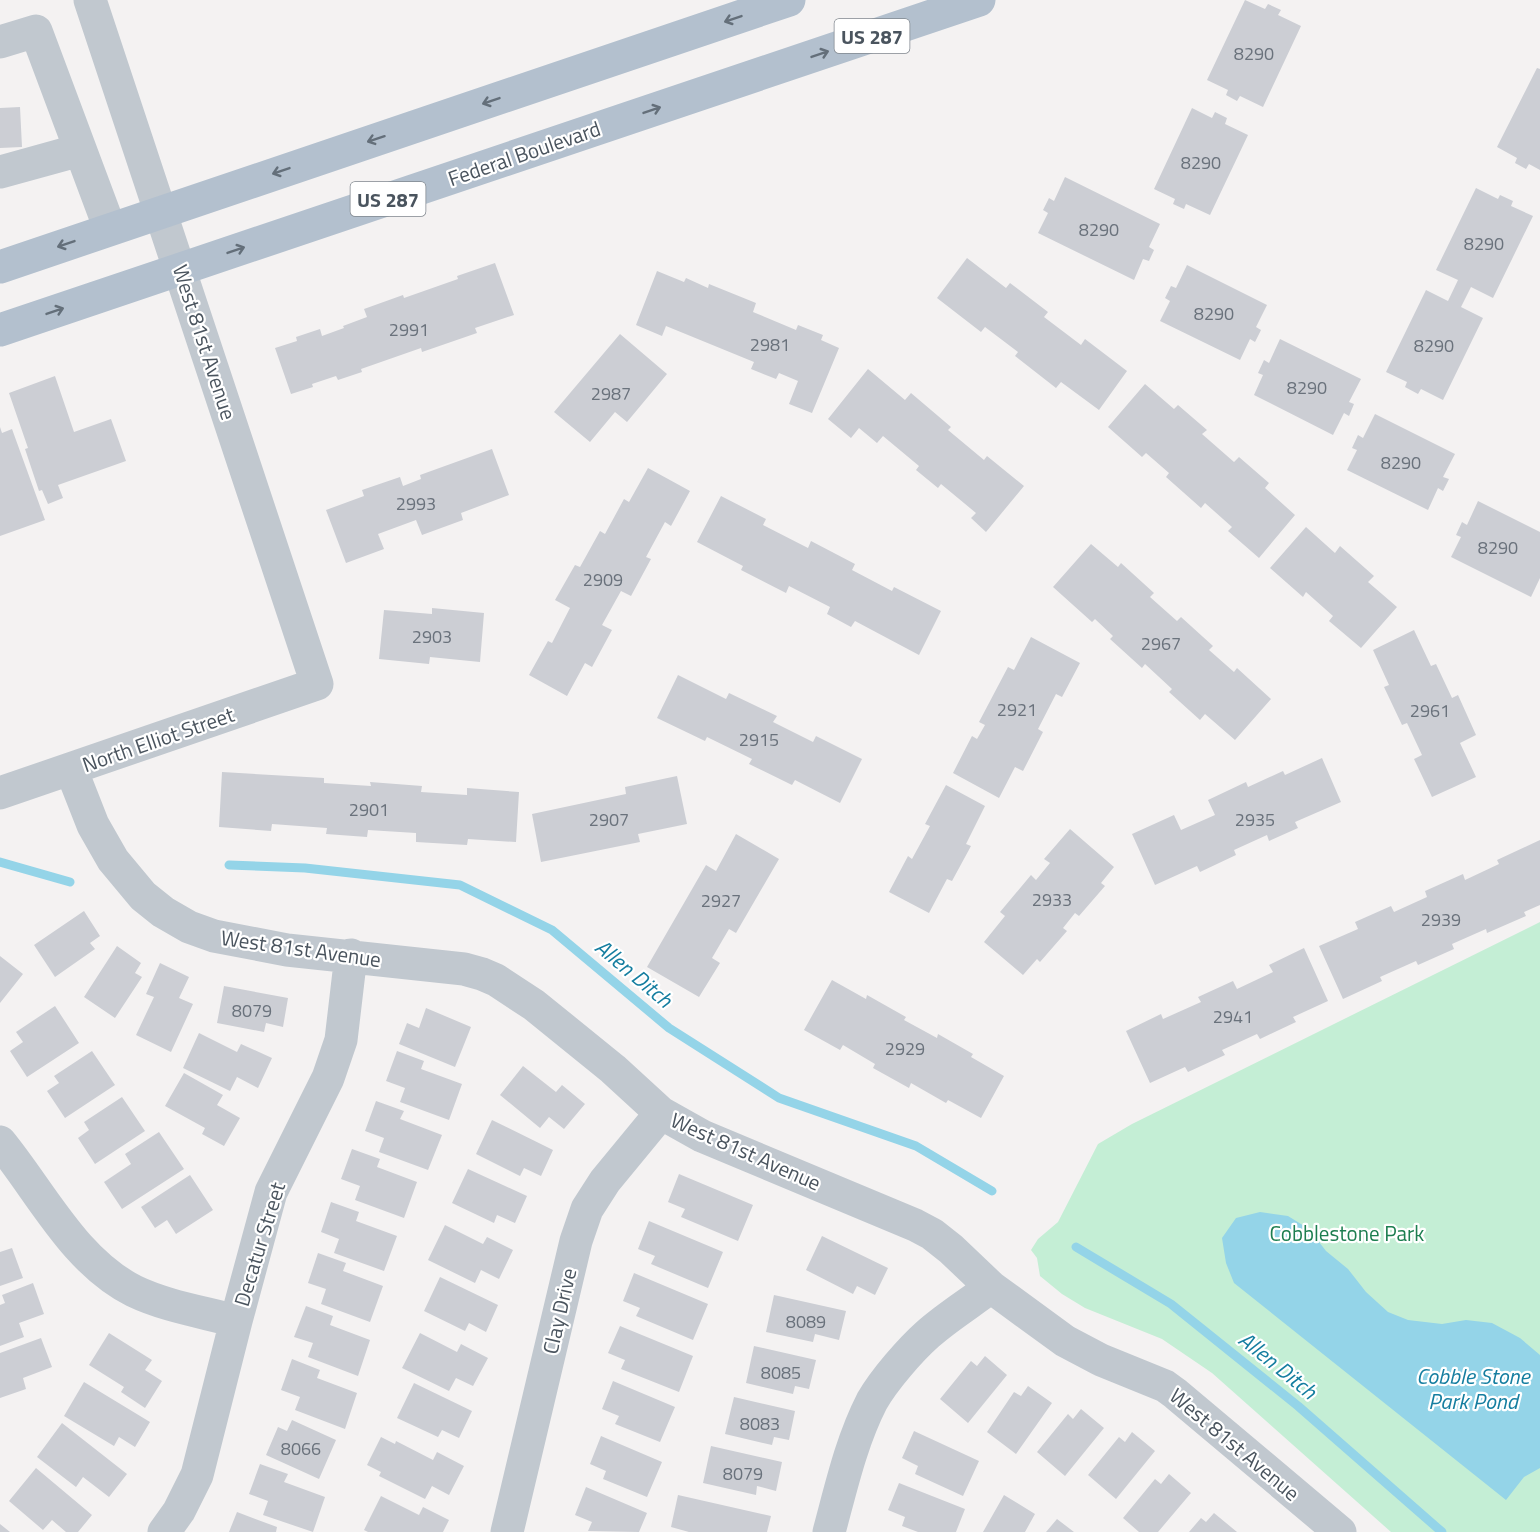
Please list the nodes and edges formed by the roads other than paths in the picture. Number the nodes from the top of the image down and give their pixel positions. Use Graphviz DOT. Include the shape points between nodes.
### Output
graph roads {
  1 [pos="90,0"];
  2 [pos="789,0"];
  3 [pos="979,0"];
  4 [pos="0,42"];
  5 [pos="80,150"];
  6 [pos="0,172"];
  7 [pos="161,212"];
  8 [pos="110,229"];
  9 [pos="0,267"];
  10 [pos="181,269"];
  11 [pos="0,330"];
  12 [pos="317,684"];
  13 [pos="70,769"];
  14 [pos="0,793"];
  15 [pos="351,955"];
  16 [pos="661,1113"];
  17 [pos="0,1142"];
  18 [pos="991,1287"];
  19 [pos="236,1321"];
  20 [pos="164,1532"];
  21 [pos="507,1532"];
  22 [pos="829,1532"];
  23 [pos="1340,1532"];
  1 -- 7 [label="street, West 81st Avenue"];
  2 -- 7 [label="main road, one-way"];
  10 -- 3 [label="main road, Federal Boulevard / US 287, one-way"];
  4 -- 5 [label="street" via="36,30"];
  5 -- 6 [label="street"];
  5 -- 8 [label="street"];
  7 -- 8 [label="main road"];
  7 -- 10 [label="street, West 81st Avenue"];
  8 -- 9 [label="main road, one-way"];
  11 -- 10 [label="main road, Federal Boulevard / US 287, one-way"];
  10 -- 12 [label="street, West 81st Avenue"];
  12 -- 13 [label="street, North Elliot Street"];
  13 -- 14 [label="street, North Elliot Street"];
  13 -- 15 [label="street, West 81st Avenue" via="93,825 113,860 162,912 214,936 287,950"];
  15 -- 16 [label="street, West 81st Avenue" via="464,969 496,980 543,1012"];
  15 -- 19 [label="street, Decatur Street" via="341,1040 328,1078 271,1192"];
  16 -- 18 [label="street, West 81st Avenue" via="702,1136 915,1225 951,1249"];
  16 -- 21 [label="street, Clay Drive" via="605,1181 588,1209 576,1241"];
  17 -- 19 [label="street" via="65,1230 116,1281 160,1301"];
  18 -- 22 [label="street" via="928,1334 873,1399 847,1465"];
  18 -- 23 [label="street, West 81st Avenue" via="1065,1341 1165,1386"];
  19 -- 20 [label="street, Decatur Street" via="197,1475"];
}
